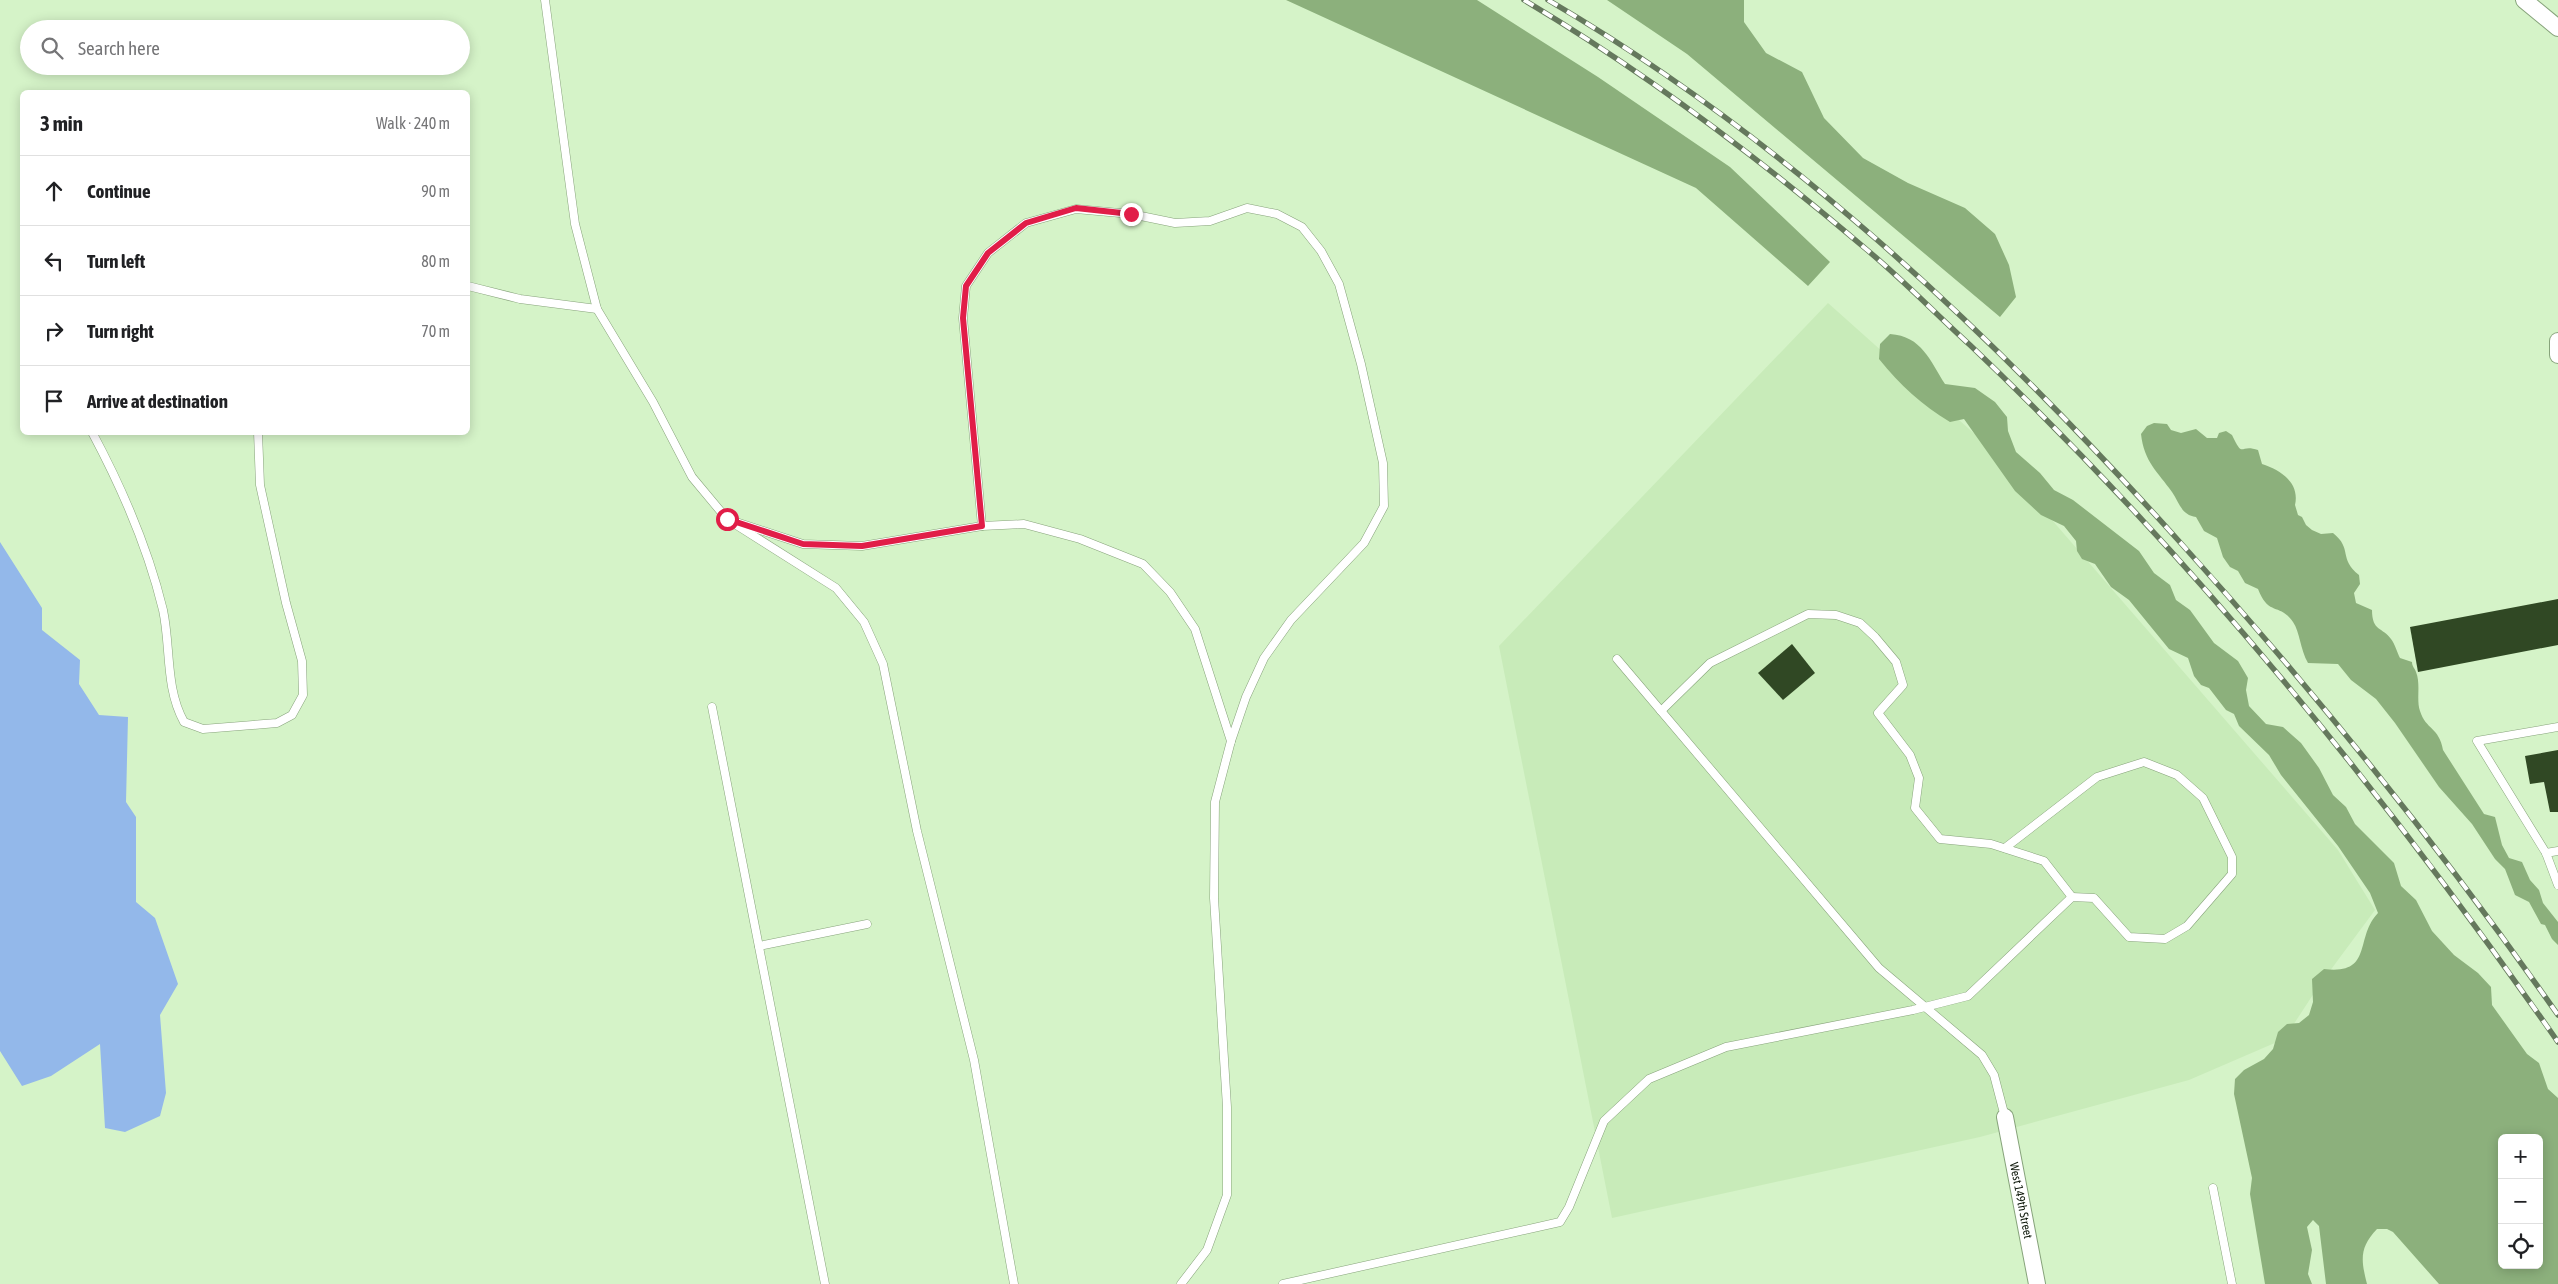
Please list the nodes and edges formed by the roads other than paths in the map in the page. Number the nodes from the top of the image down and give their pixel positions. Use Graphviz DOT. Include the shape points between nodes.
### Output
graph roads {
  1 [pos="545,0"];
  2 [pos="2524,0"];
  3 [pos="2558,28"];
  4 [pos="470,286"];
  5 [pos="597,308"];
  6 [pos="2558,341"];
  7 [pos="2558,356"];
  8 [pos="94,435"];
  9 [pos="258,435"];
  10 [pos="727,519"];
  11 [pos="982,526"];
  12 [pos="1617,659"];
  13 [pos="712,707"];
  14 [pos="1661,711"];
  15 [pos="2558,726"];
  16 [pos="1231,742"];
  17 [pos="2005,848"];
  18 [pos="2558,851"];
  19 [pos="2546,853"];
  20 [pos="2558,885"];
  21 [pos="2072,897"];
  22 [pos="867,924"];
  23 [pos="758,946"];
  24 [pos="1925,1007"];
  25 [pos="2006,1117"];
  26 [pos="2213,1188"];
  27 [pos="825,1284"];
  28 [pos="1014,1284"];
  29 [pos="1181,1284"];
  30 [pos="1282,1284"];
  31 [pos="2037,1284"];
  32 [pos="2232,1284"];
  1 -- 5 [label="lane" via="575,224"];
  2 -- 3 [label="street"];
  4 -- 5 [label="lane" via="520,299"];
  5 -- 10 [label="lane" via="653,402 692,477"];
  6 -- 7 [label="street"];
  8 -- 9 [label="lane" via="111,468 146,555 163,611 175,707 184,722 203,729 277,723 292,715 303,695 302,660 260,485"];
  10 -- 11 [label="lane" via="803,544 862,546"];
  10 -- 28 [label="lane" via="836,588 864,622 883,664 917,831 974,1060"];
  11 -- 16 [label="lane" via="1024,524 1080,539 1143,564 1170,592 1195,629"];
  11 -- 16 [label="lane" via="963,318 966,286 988,253 1026,223 1076,208 1175,223 1210,221 1247,208 1276,214 1302,227 1321,251 1338,284 1361,364 1383,463 1384,506 1364,543 1291,620 1264,658"];
  12 -- 14 [label="lane"];
  13 -- 23 [label="lane"];
  14 -- 17 [label="lane" via="1710,663 1808,614 1836,615 1860,623 1876,636 1896,662 1903,685 1878,713 1910,755 1920,778 1915,808 1940,839"];
  14 -- 24 [label="lane" via="1879,968"];
  15 -- 19 [label="lane" via="2477,741"];
  16 -- 29 [label="lane" via="1215,802 1214,898 1228,1107 1227,1195 1207,1250"];
  17 -- 21 [label="lane" via="2044,861"];
  17 -- 21 [label="lane" via="2097,777 2144,762 2176,775 2203,798 2232,857 2232,874 2188,926 2165,939 2129,937 2094,898"];
  18 -- 19 [label="lane"];
  19 -- 20 [label="lane"];
  21 -- 24 [label="lane" via="1968,996"];
  22 -- 23 [label="lane"];
  23 -- 27 [label="lane"];
  24 -- 25 [label="lane" via="1982,1055 1994,1075"];
  24 -- 30 [label="lane" via="1726,1047 1649,1079 1604,1121 1560,1222"];
  25 -- 31 [label="street, West 149th Street"];
  26 -- 32 [label="lane"];
}
